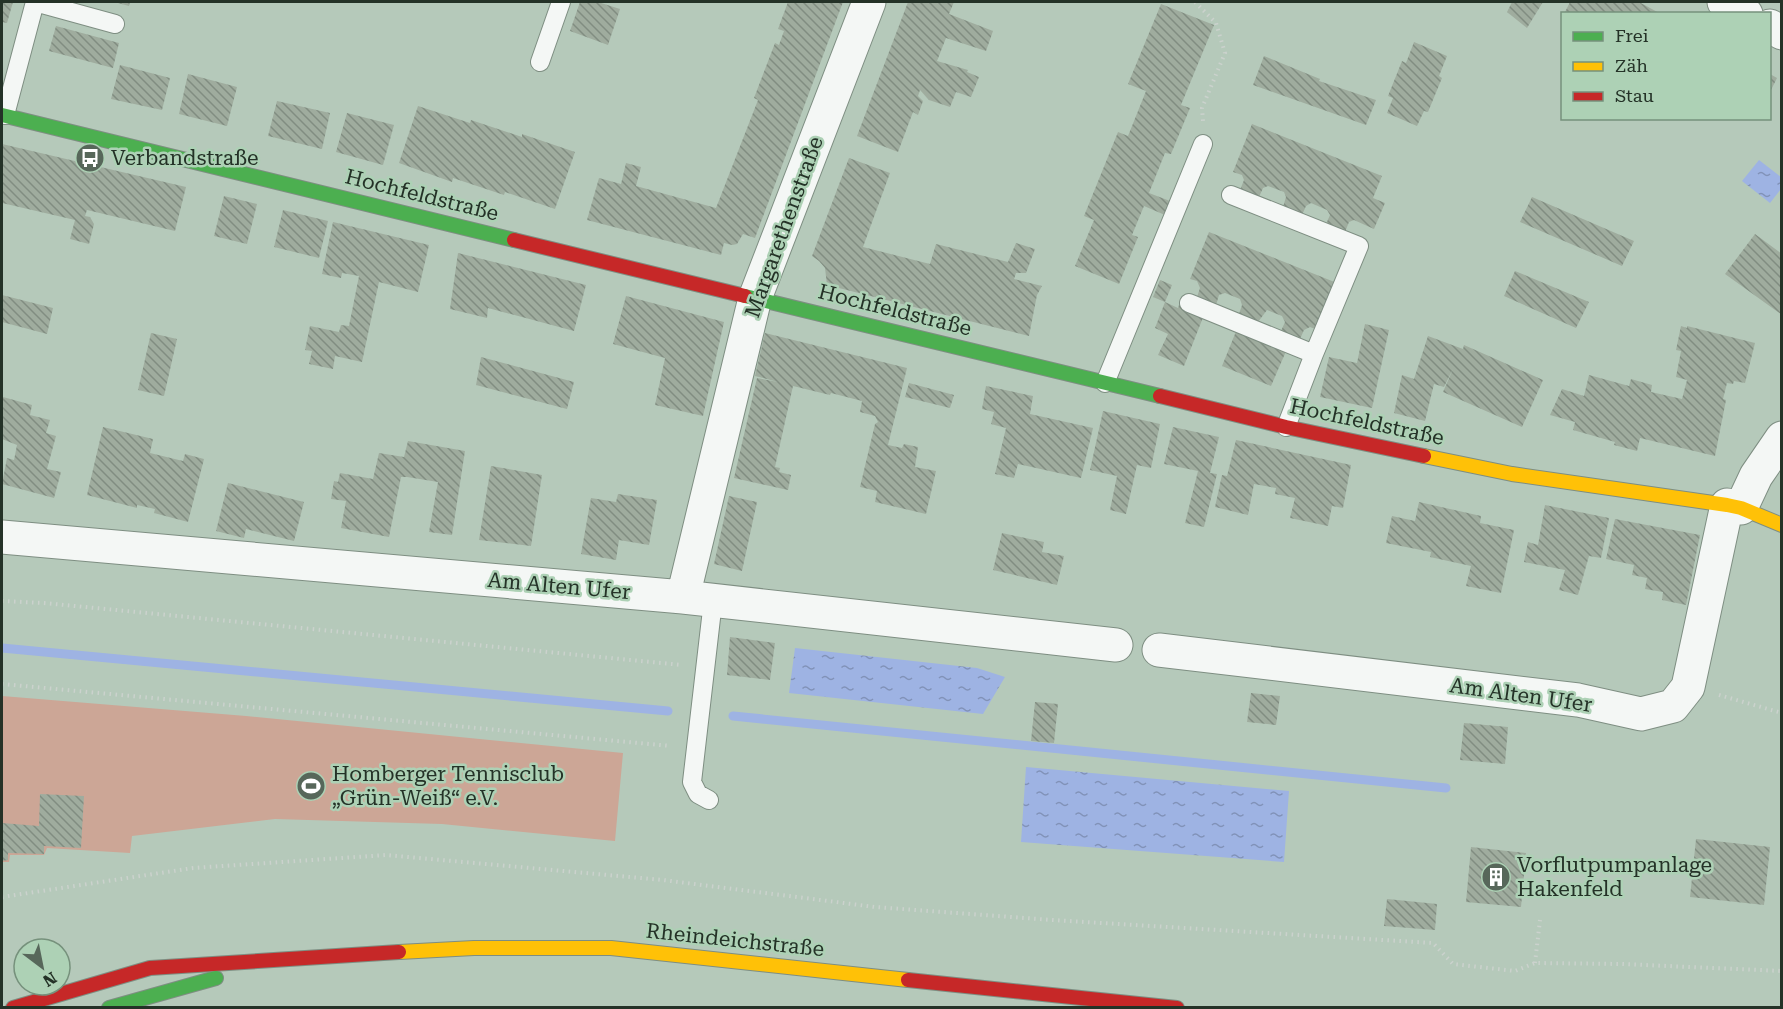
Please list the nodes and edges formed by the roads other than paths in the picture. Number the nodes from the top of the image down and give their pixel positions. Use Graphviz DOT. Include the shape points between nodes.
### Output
graph roads {
  1 [pos="35,2"];
  2 [pos="561,2"];
  3 [pos="869,2"];
  4 [pos="1724,2"];
  5 [pos="1742,12"];
  6 [pos="115,24"];
  7 [pos="540,62"];
  8 [pos="3,115"];
  9 [pos="1203,144"];
  10 [pos="1231,195"];
  11 [pos="755,298"];
  12 [pos="1189,303"];
  13 [pos="1314,354"];
  14 [pos="1105,383"];
  15 [pos="1286,427"];
  16 [pos="1782,438"];
  17 [pos="1734,507"];
  18 [pos="1782,525"];
  19 [pos="2,537"];
  20 [pos="698,599"];
  21 [pos="1116,645"];
  22 [pos="1159,650"];
  23 [pos="709,800"];
  24 [pos="287,958"];
  25 [pos="13,1008"];
  26 [pos="109,1008"];
  27 [pos="1177,1008"];
  1 -- 6 [label="lane"];
  1 -- 8 [label="lane"];
  2 -- 7 [label="lane"];
  3 -- 11 [label="street, Margarethenstraße"];
  4 -- 5 [label="street"];
  8 -- 11 [label="street, Hochfeldstraße"];
  9 -- 14 [label="lane"];
  10 -- 13 [label="lane" via="1359,246"];
  11 -- 14 [label="street, Hochfeldstraße"];
  11 -- 20 [label="street, Margarethenstraße"];
  12 -- 13 [label="lane"];
  13 -- 15 [label="lane"];
  14 -- 15 [label="street, Hochfeldstraße"];
  15 -- 17 [label="street, Hochfeldstraße" via="1512,474"];
  16 -- 17 [label="street"];
  17 -- 18 [label="street, Hochfeldstraße"];
  17 -- 22 [label="street, Am Alten Ufer" via="1688,687 1673,706 1641,714 1578,700"];
  19 -- 20 [label="street, Am Alten Ufer"];
  20 -- 21 [label="street, Am Alten Ufer"];
  20 -- 23 [label="lane" via="706,668 692,782 698,794"];
  24 -- 25 [label="street, Rheindeichstraße" via="150,968"];
  24 -- 26 [label="street, Rheindeichstraße"];
  24 -- 27 [label="street, Rheindeichstraße" via="474,948 611,948"];
}
